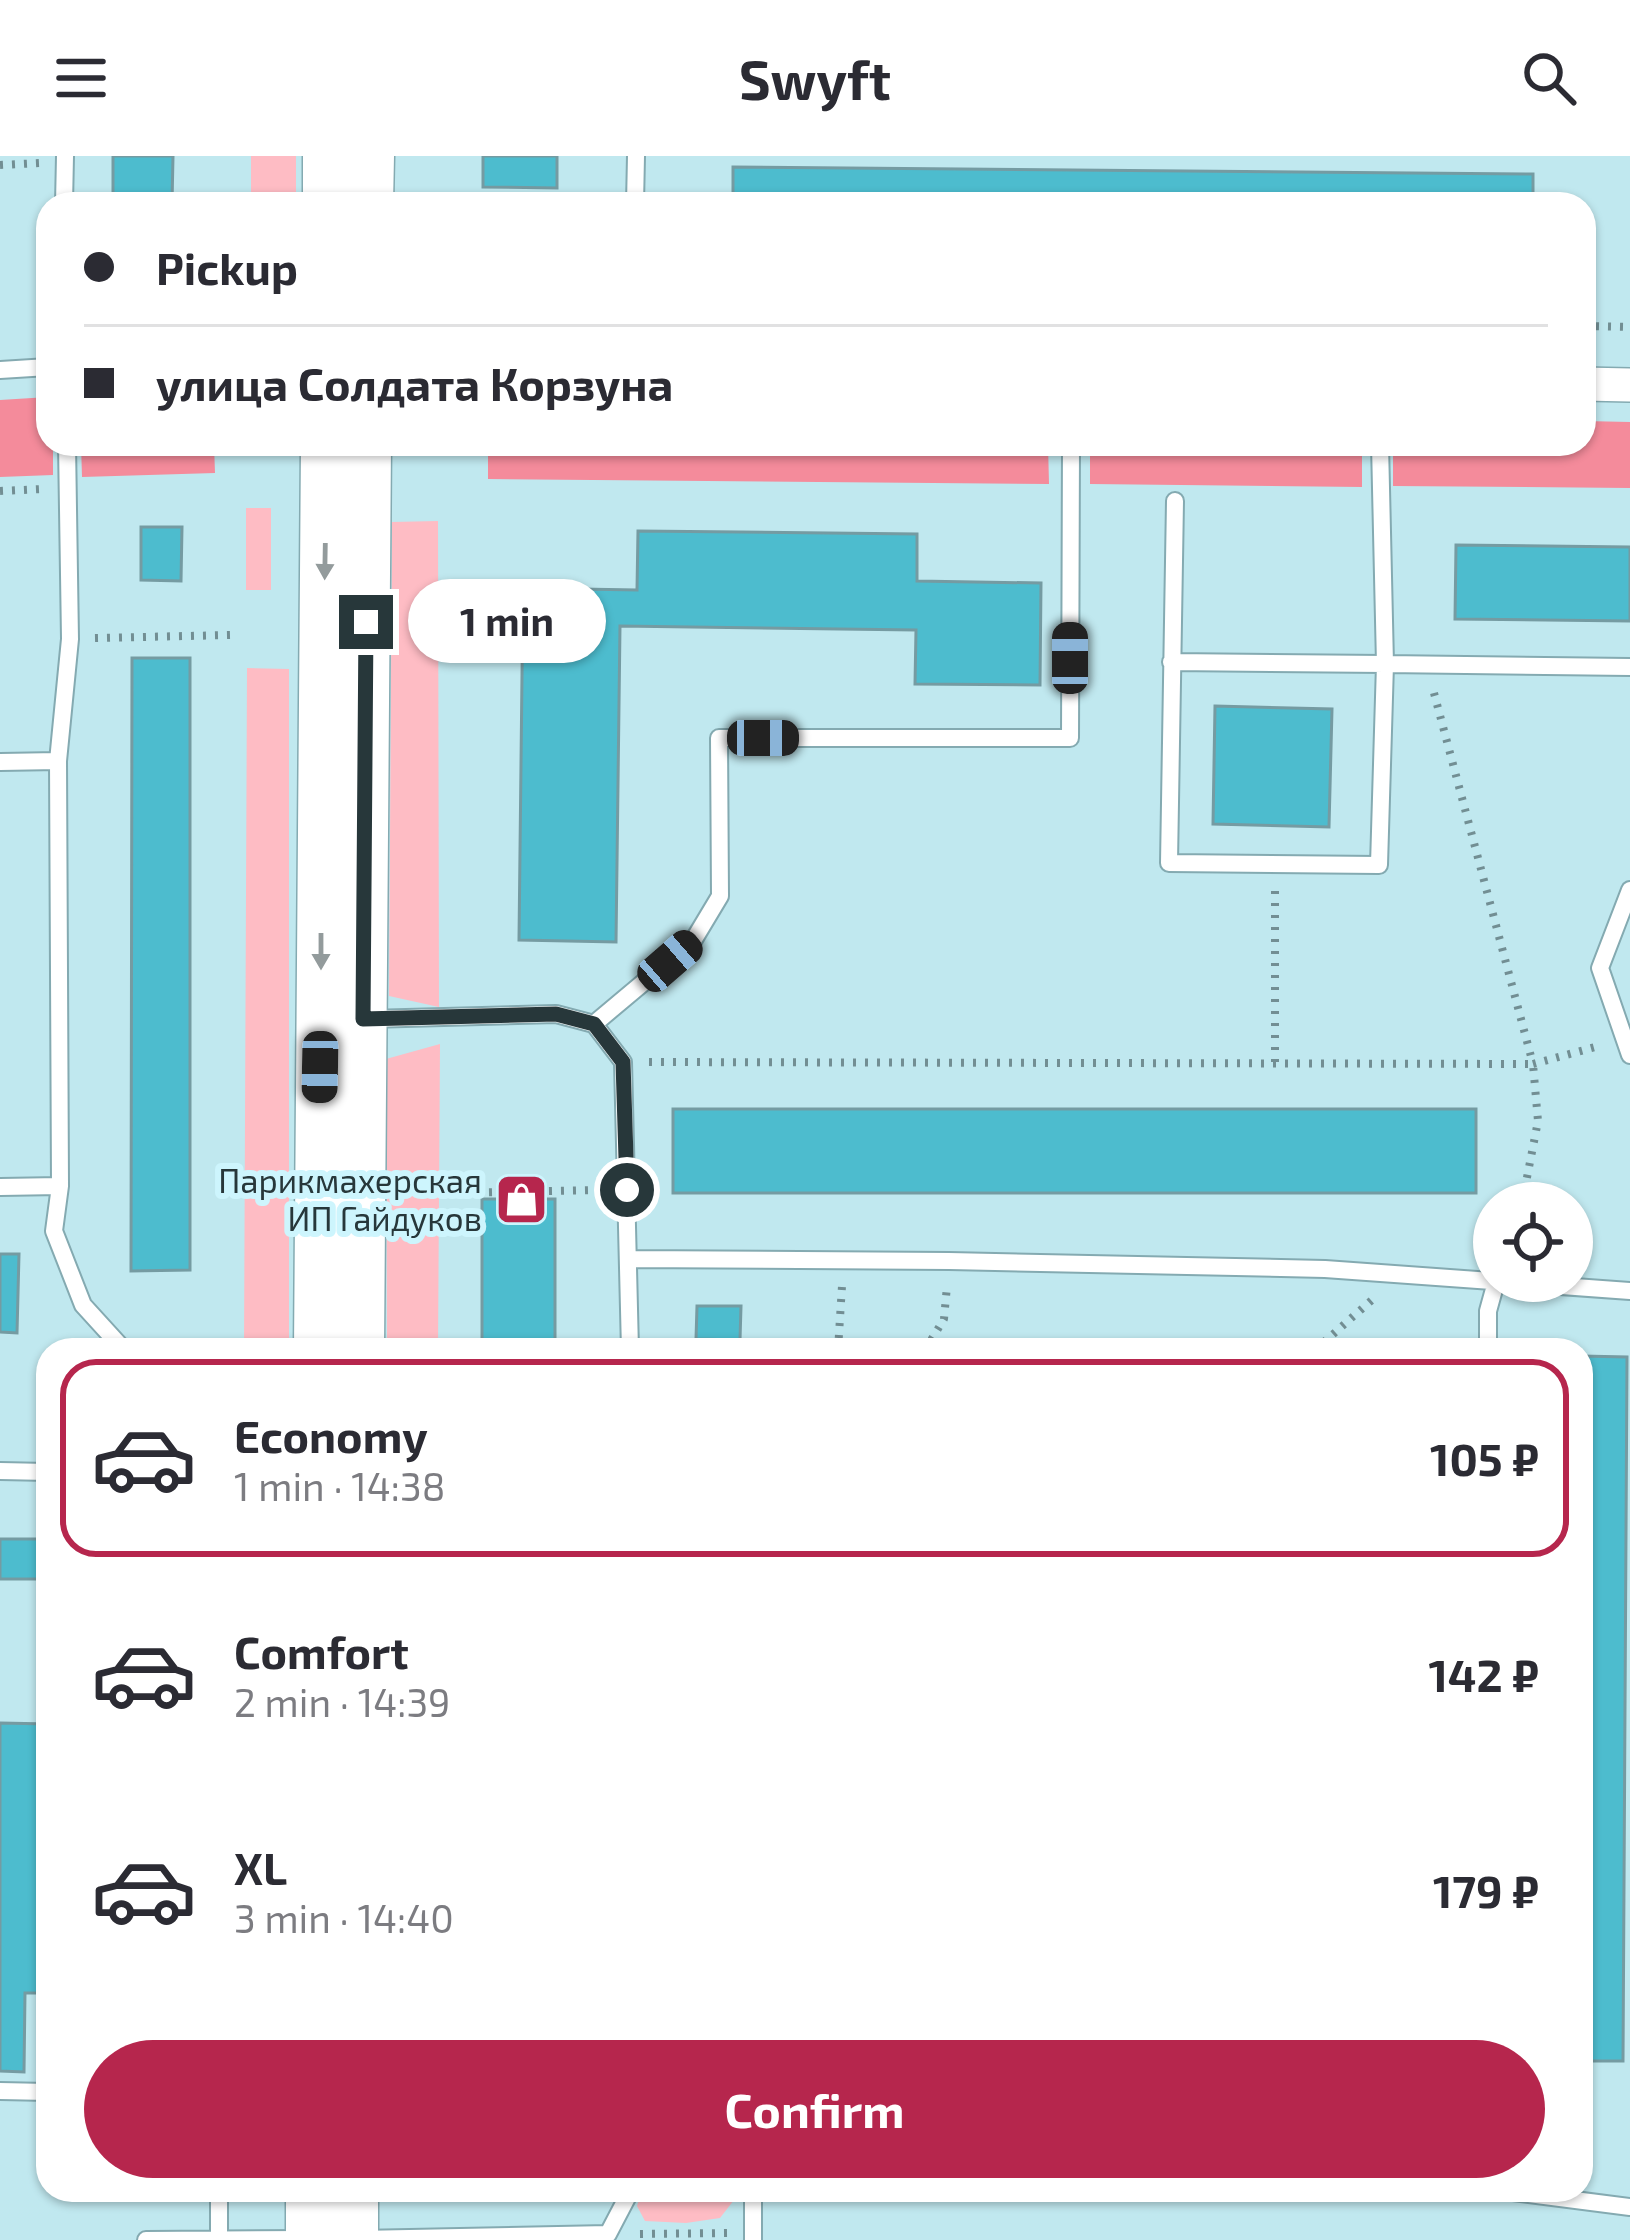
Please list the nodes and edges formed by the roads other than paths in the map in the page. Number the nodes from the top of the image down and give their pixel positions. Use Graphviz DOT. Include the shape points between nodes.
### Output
graph roads {
  1 [pos="64,156"];
  2 [pos="327,156"];
  3 [pos="370,156"];
  4 [pos="636,156"];
  5 [pos="64,192"];
  6 [pos="327,192"];
  7 [pos="369,192"];
  8 [pos="635,192"];
  9 [pos="36,368"];
  10 [pos="0,370"];
  11 [pos="1596,384"];
  12 [pos="1630,385"];
  13 [pos="67,456"];
  14 [pos="326,456"];
  15 [pos="366,456"];
  16 [pos="1071,456"];
  17 [pos="1380,456"];
  18 [pos="1174,501"];
  19 [pos="1171,662"];
  20 [pos="1385,664"];
  21 [pos="1630,667"];
  22 [pos="58,761"];
  23 [pos="0,762"];
  24 [pos="1630,890"];
  25 [pos="342,1019"];
  26 [pos="594,1024"];
  27 [pos="1627,1047"];
  28 [pos="0,1186"];
  29 [pos="60,1186"];
  30 [pos="629,1259"];
  31 [pos="1473,1280"];
  32 [pos="1593,1289"];
  33 [pos="1630,1291"];
  34 [pos="1490,1302"];
  35 [pos="113,1338"];
  36 [pos="319,1338"];
  37 [pos="359,1338"];
  38 [pos="630,1338"];
  39 [pos="1488,1338"];
  40 [pos="0,1471"];
  41 [pos="36,1472"];
  42 [pos="0,2091"];
  43 [pos="36,2092"];
  44 [pos="219,2202"];
  45 [pos="310,2202"];
  46 [pos="354,2202"];
  47 [pos="625,2202"];
  48 [pos="753,2202"];
  49 [pos="1593,2202"];
  50 [pos="1630,2206"];
  51 [pos="753,2236"];
  52 [pos="219,2239"];
  53 [pos="146,2240"];
  54 [pos="310,2240"];
  55 [pos="354,2240"];
  1 -- 5 [label="lane"];
  2 -- 6 [label="street"];
  3 -- 7 [label="street"];
  4 -- 8 [label="lane"];
  9 -- 10 [label="lane"];
  11 -- 12 [label="street"];
  13 -- 22 [label="lane" via="70,639"];
  14 -- 25 [label="street, one-way"];
  15 -- 25 [label="street"];
  16 -- 26 [label="lane" via="1070,738 719,738 720,896 693,941"];
  17 -- 20 [label="lane"];
  18 -- 19 [label="lane"];
  19 -- 20 [label="lane"];
  19 -- 20 [label="lane" via="1169,863 1379,866"];
  20 -- 21 [label="lane"];
  22 -- 23 [label="lane"];
  22 -- 29 [label="lane"];
  24 -- 27 [label="lane" via="1600,968"];
  25 -- 26 [label="lane" via="556,1014"];
  25 -- 36 [label="street"];
  25 -- 37 [label="street"];
  26 -- 30 [label="lane" via="623,1062"];
  28 -- 29 [label="lane"];
  29 -- 35 [label="lane" via="53,1231 83,1306"];
  30 -- 31 [label="lane" via="1325,1269"];
  30 -- 38 [label="lane"];
  32 -- 33 [label="lane"];
  34 -- 39 [label="lane"];
  40 -- 41 [label="lane"];
  42 -- 43 [label="lane"];
  44 -- 52 [label="lane"];
  45 -- 54 [label="street"];
  46 -- 55 [label="street"];
  47 -- 55 [label="lane" via="608,2234"];
  48 -- 51 [label="lane"];
  49 -- 50 [label="lane"];
  52 -- 53 [label="lane"];
  52 -- 54 [label="lane"];
  54 -- 55 [label="lane"];
}
